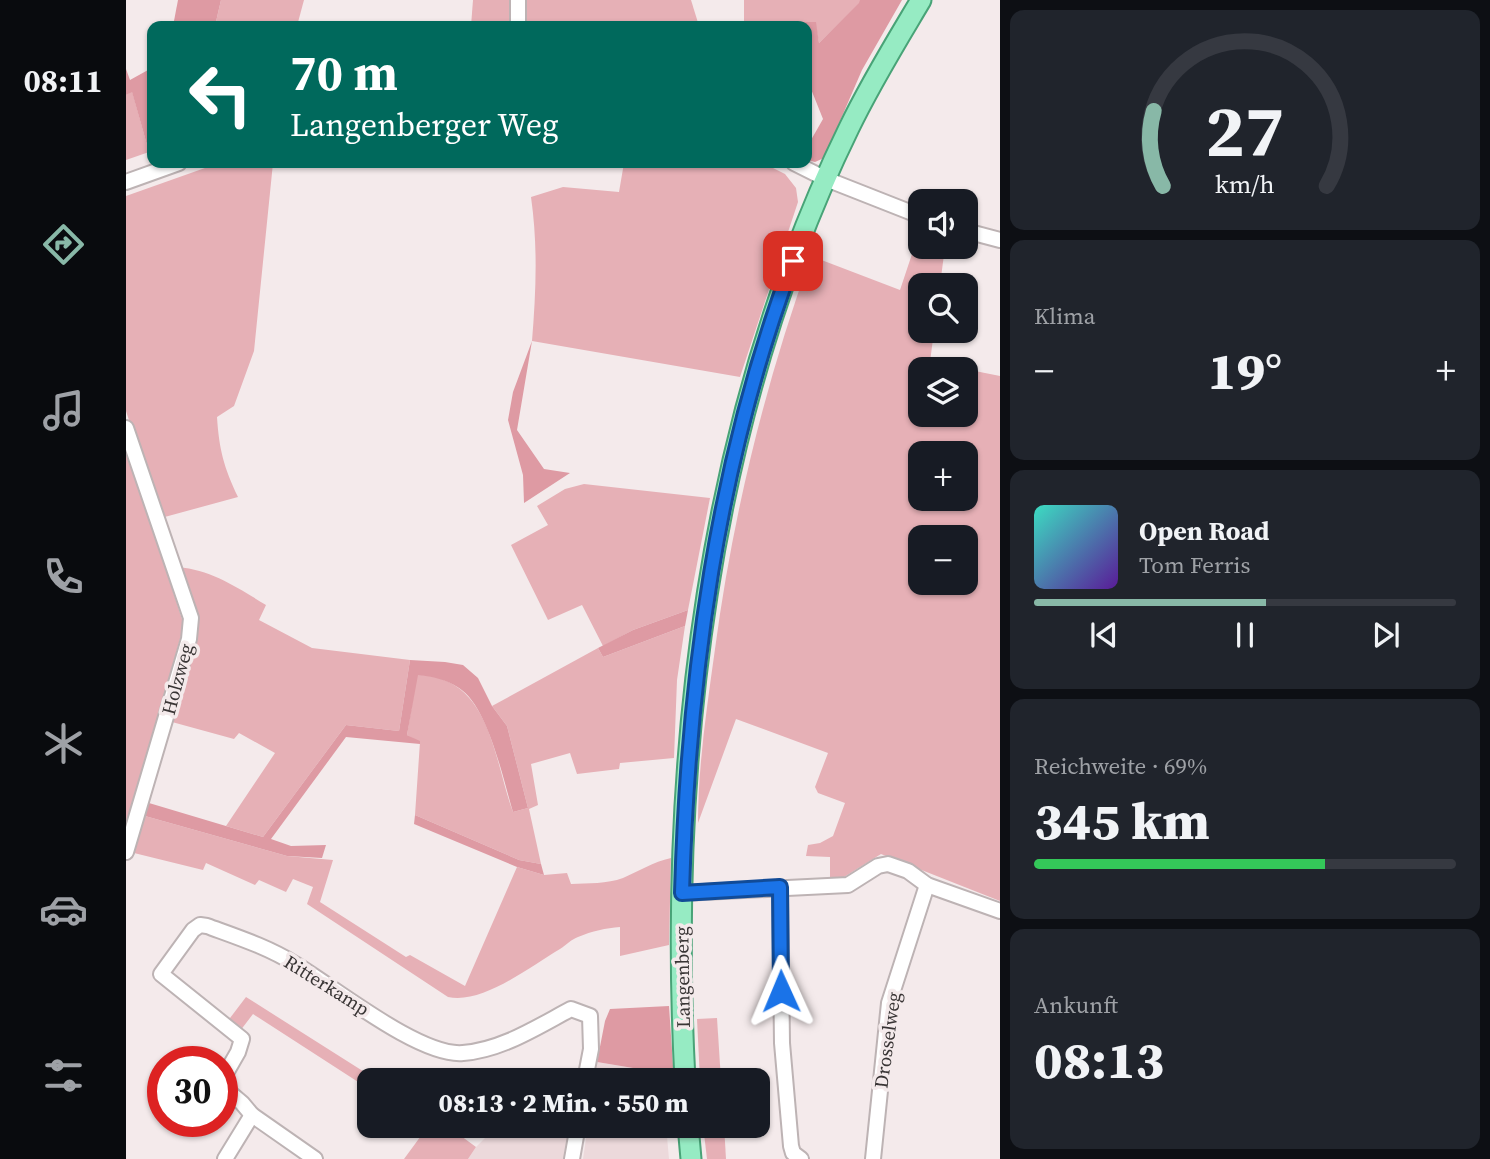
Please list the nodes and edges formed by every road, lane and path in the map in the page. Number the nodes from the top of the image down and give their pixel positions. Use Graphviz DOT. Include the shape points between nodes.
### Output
graph roads {
  1 [pos="519,0"];
  2 [pos="921,0"];
  3 [pos="518,21"];
  4 [pos="164,168"];
  5 [pos="804,168"];
  6 [pos="826,179"];
  7 [pos="126,181"];
  8 [pos="908,211"];
  9 [pos="978,234"];
  10 [pos="1000,240"];
  11 [pos="126,428"];
  12 [pos="126,852"];
  13 [pos="928,885"];
  14 [pos="780,887"];
  15 [pos="682,893"];
  16 [pos="1000,911"];
  17 [pos="238,1052"];
  18 [pos="588,1068"];
  19 [pos="684,1068"];
  20 [pos="238,1100"];
  21 [pos="252,1115"];
  22 [pos="576,1138"];
  23 [pos="689,1138"];
  24 [pos="225,1159"];
  25 [pos="316,1159"];
  26 [pos="572,1159"];
  27 [pos="691,1159"];
  28 [pos="801,1159"];
  29 [pos="873,1159"];
  1 -- 3 [label="street"];
  2 -- 6 [label="main road, Langenberg" via="875,78"];
  4 -- 7 [label="street"];
  5 -- 6 [label="street"];
  6 -- 8 [label="street"];
  6 -- 15 [label="main road, Langenberg" via="771,324 726,492 704,608 694,699"];
  9 -- 10 [label="street"];
  11 -- 12 [label="street, Holzweg" via="191,618 189,639"];
  13 -- 14 [label="street" via="888,864 848,885"];
  13 -- 16 [label="street"];
  13 -- 29 [label="street, Drosselweg" via="889,1003"];
  14 -- 15 [label="street"];
  14 -- 28 [label="street" via="782,1043 791,1146"];
  15 -- 19 [label="main road, Langenberg"];
  17 -- 18 [label="street, Ritterkamp" via="242,1039 161,974 200,925 295,963 411,1038 447,1052 462,1054 493,1047 571,1009 590,1016"];
  20 -- 21 [label="street"];
  21 -- 24 [label="street"];
  21 -- 25 [label="street"];
  22 -- 26 [label="street"];
  23 -- 27 [label="main road"];
}
